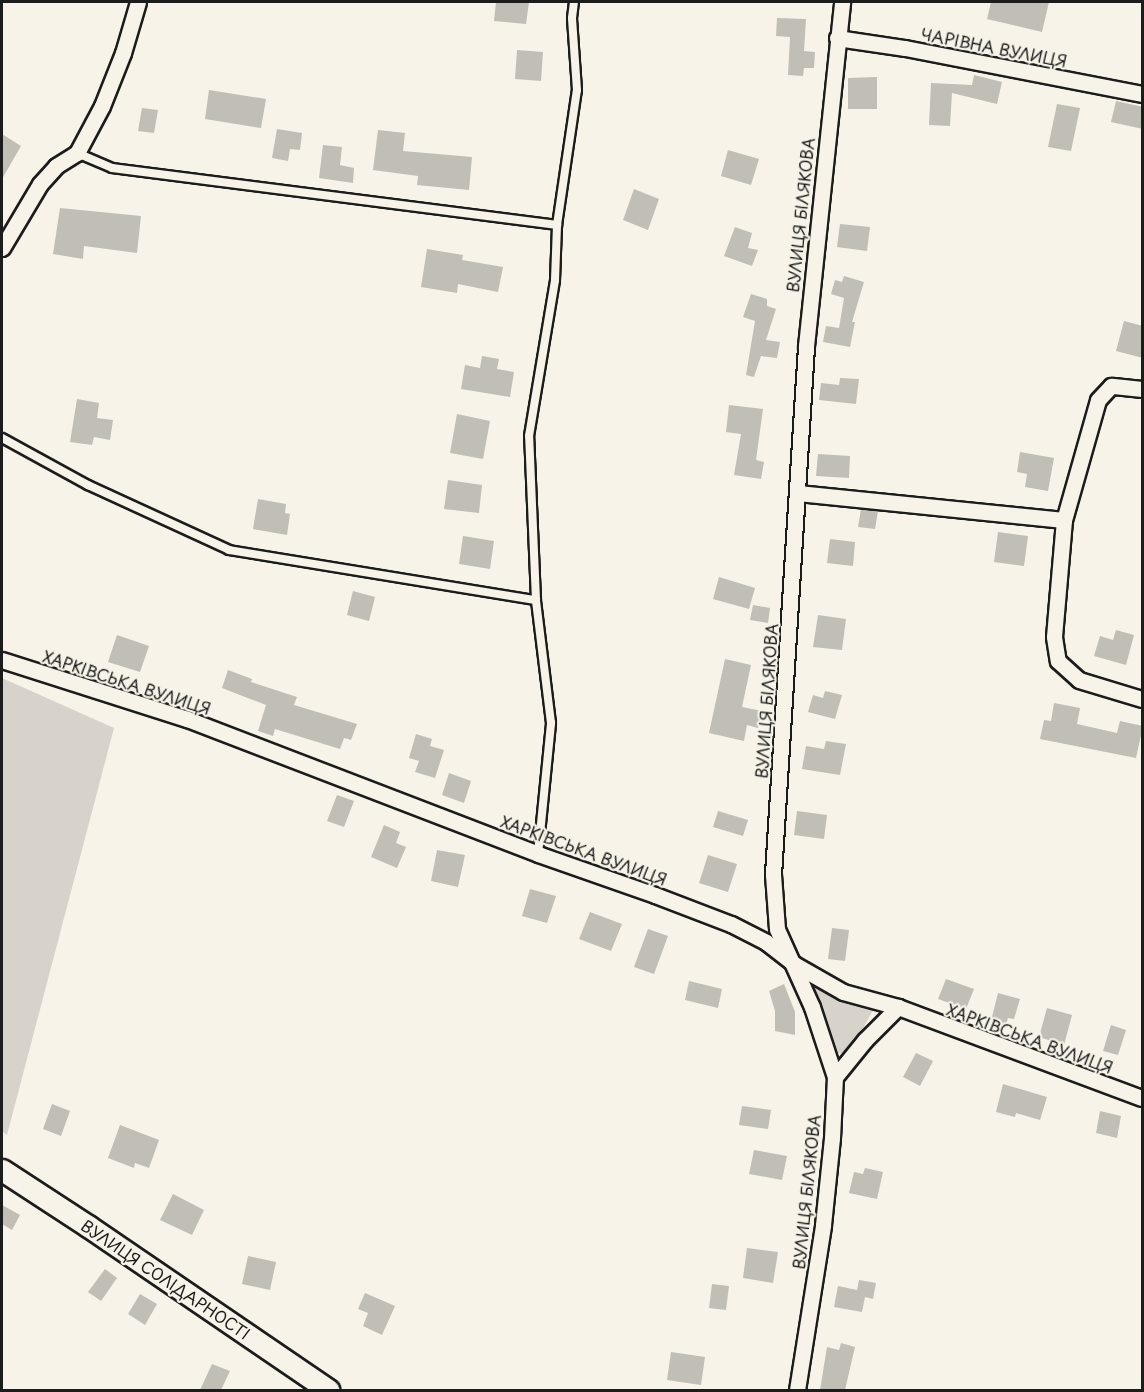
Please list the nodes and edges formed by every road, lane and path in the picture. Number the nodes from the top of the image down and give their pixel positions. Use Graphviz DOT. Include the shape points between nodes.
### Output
graph roads {
  1 [pos="138,2"];
  2 [pos="574,2"];
  3 [pos="842,2"];
  4 [pos="837,38"];
  5 [pos="1143,94"];
  6 [pos="77,153"];
  7 [pos="557,225"];
  8 [pos="2,248"];
  9 [pos="1143,389"];
  10 [pos="2,438"];
  11 [pos="798,493"];
  12 [pos="1065,520"];
  13 [pos="537,600"];
  14 [pos="2,660"];
  15 [pos="1143,699"];
  16 [pos="538,854"];
  17 [pos="794,964"];
  18 [pos="898,1007"];
  19 [pos="835,1077"];
  20 [pos="1143,1098"];
  21 [pos="2,1170"];
  22 [pos="328,1390"];
  23 [pos="797,1390"];
  1 -- 6 [label="street" via="102,106"];
  2 -- 7 [label="lane" via="577,90"];
  3 -- 4 [label="street, ВУЛИЦЯ БІЛЯКОВА"];
  4 -- 5 [label="street, ЧАРІВНА ВУЛИЦЯ"];
  4 -- 11 [label="street, ВУЛИЦЯ БІЛЯКОВА" via="806,346"];
  6 -- 7 [label="lane" via="112,168"];
  6 -- 8 [label="street" via="56,166 40,184"];
  7 -- 13 [label="lane" via="555,280 529,436"];
  9 -- 12 [label="street" via="1112,386 1098,400"];
  10 -- 13 [label="lane" via="88,485 229,550"];
  11 -- 12 [label="street"];
  11 -- 17 [label="street, ВУЛИЦЯ БІЛЯКОВА" via="773,874 777,929"];
  12 -- 15 [label="street" via="1054,637 1058,661 1079,680"];
  13 -- 16 [label="lane" via="551,723"];
  14 -- 16 [label="street, ХАРКІВСЬКА ВУЛИЦЯ" via="187,719"];
  16 -- 17 [label="street, ХАРКІВСЬКА ВУЛИЦЯ" via="731,924 766,942"];
  17 -- 18 [label="street, ХАРКІВСЬКА ВУЛИЦЯ" via="843,992"];
  17 -- 19 [label="street, ВУЛИЦЯ БІЛЯКОВА"];
  18 -- 19 [label="street"];
  18 -- 20 [label="street, ХАРКІВСЬКА ВУЛИЦЯ"];
  19 -- 23 [label="street, ВУЛИЦЯ БІЛЯКОВА" via="823,1226"];
  21 -- 22 [label="main road, ВУЛИЦЯ СОЛІДАРНОСТІ"];
}
